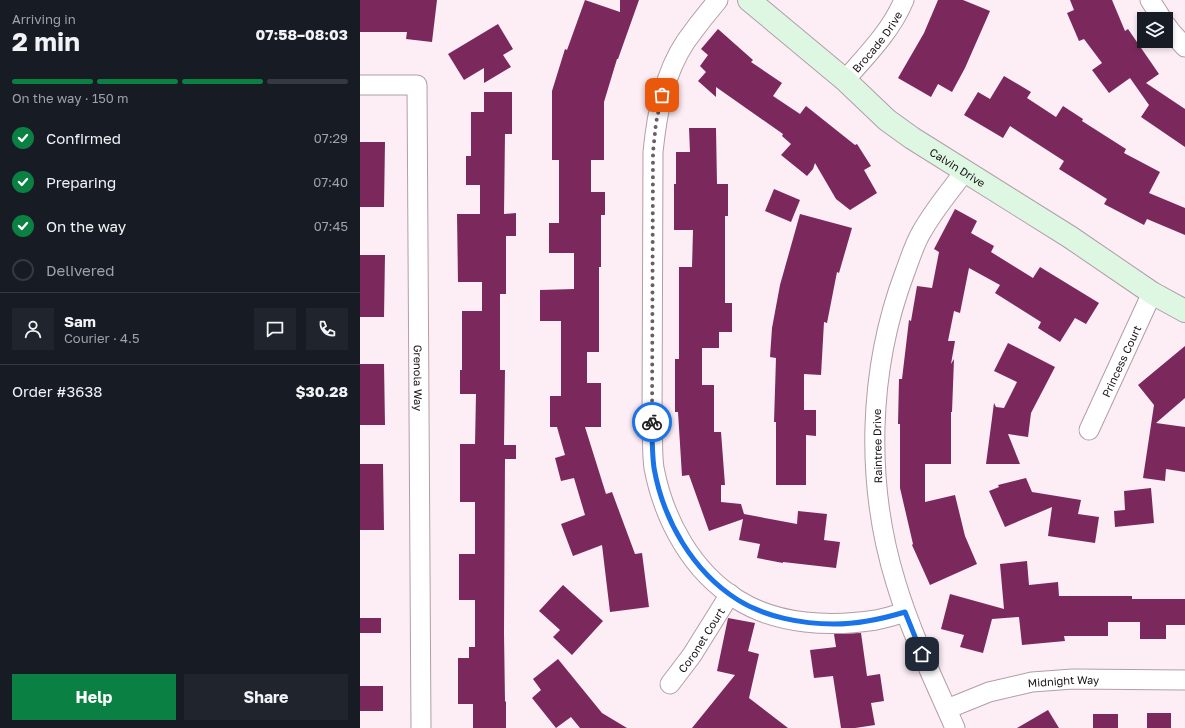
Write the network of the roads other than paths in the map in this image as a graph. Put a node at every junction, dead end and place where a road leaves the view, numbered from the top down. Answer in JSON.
{"nodes":[{"id":1,"x":718,"y":0,"type":"edge"},
{"id":2,"x":748,"y":0,"type":"edge"},
{"id":3,"x":904,"y":0,"type":"edge"},
{"id":4,"x":1150,"y":0,"type":"edge"},
{"id":5,"x":1158,"y":12,"type":"edge"},
{"id":6,"x":1173,"y":34,"type":"edge"},
{"id":7,"x":1185,"y":47,"type":"edge"},
{"id":8,"x":845,"y":80,"type":"junction"},
{"id":9,"x":360,"y":85,"type":"edge"},
{"id":10,"x":964,"y":171,"type":"junction"},
{"id":11,"x":1152,"y":293,"type":"junction"},
{"id":12,"x":1185,"y":311,"type":"edge"},
{"id":13,"x":1089,"y":430,"type":"dead end"},
{"id":14,"x":730,"y":594,"type":"junction"},
{"id":15,"x":905,"y":612,"type":"junction"},
{"id":16,"x":1185,"y":680,"type":"edge"},
{"id":17,"x":670,"y":684,"type":"dead end"},
{"id":18,"x":947,"y":709,"type":"junction"},
{"id":19,"x":421,"y":728,"type":"edge"},
{"id":20,"x":955,"y":728,"type":"edge"}],
"edges":[{"from":1,"to":14,"type":"street"},
{"from":2,"to":8,"type":"street","name":"Calvin Drive"},
{"from":3,"to":8,"type":"street","name":"Brocade Drive"},
{"from":4,"to":5,"type":"street"},
{"from":6,"to":7,"type":"street"},
{"from":8,"to":10,"type":"street","name":"Calvin Drive"},
{"from":9,"to":19,"type":"street","name":"Grenola Way"},
{"from":10,"to":11,"type":"street","name":"Calvin Drive"},
{"from":10,"to":15,"type":"street","name":"Raintree Drive"},
{"from":11,"to":12,"type":"street","name":"Calvin Drive"},
{"from":11,"to":13,"type":"street","name":"Princess Court"},
{"from":14,"to":15,"type":"street"},
{"from":14,"to":17,"type":"street","name":"Coronet Court"},
{"from":15,"to":18,"type":"street","name":"Raintree Drive"},
{"from":16,"to":18,"type":"street","name":"Midnight Way"},
{"from":18,"to":20,"type":"street","name":"Raintree Drive"}]}
